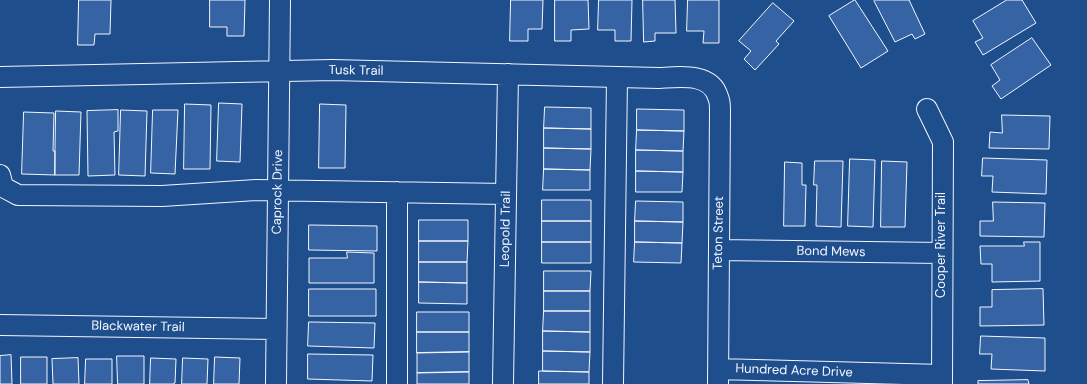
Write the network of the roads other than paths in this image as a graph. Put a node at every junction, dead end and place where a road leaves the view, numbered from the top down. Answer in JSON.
{"nodes":[{"id":1,"x":280,"y":0,"type":"edge"},
{"id":2,"x":279,"y":71,"type":"junction"},
{"id":3,"x":508,"y":74,"type":"junction"},
{"id":4,"x":0,"y":77,"type":"edge"},
{"id":5,"x":616,"y":77,"type":"junction"},
{"id":6,"x":710,"y":84,"type":"joint"},
{"id":7,"x":927,"y":109,"type":"dead end"},
{"id":8,"x":0,"y":175,"type":"edge"},
{"id":9,"x":278,"y":190,"type":"junction"},
{"id":10,"x":397,"y":192,"type":"junction"},
{"id":11,"x":506,"y":194,"type":"junction"},
{"id":12,"x":719,"y":250,"type":"junction"},
{"id":13,"x":942,"y":253,"type":"junction"},
{"id":14,"x":0,"y":325,"type":"edge"},
{"id":15,"x":276,"y":329,"type":"junction"},
{"id":16,"x":718,"y":376,"type":"edge"},
{"id":17,"x":826,"y":378,"type":"edge"},
{"id":18,"x":942,"y":379,"type":"edge"},
{"id":19,"x":276,"y":384,"type":"edge"},
{"id":20,"x":397,"y":384,"type":"edge"},
{"id":21,"x":503,"y":384,"type":"edge"},
{"id":22,"x":613,"y":384,"type":"edge"}],
"edges":[{"from":1,"to":2,"type":"street","name":"Caprock Drive"},
{"from":2,"to":3,"type":"street","name":"Tusk Trail"},
{"from":2,"to":4,"type":"street","name":"Tusk Trail"},
{"from":2,"to":9,"type":"street","name":"Caprock Drive"},
{"from":3,"to":5,"type":"street","name":"Tusk Trail"},
{"from":3,"to":11,"type":"street","name":"Leopold Trail"},
{"from":5,"to":6,"type":"street","name":"Tusk Trail"},
{"from":5,"to":22,"type":"street"},
{"from":6,"to":12,"type":"street","name":"Teton Street"},
{"from":7,"to":13,"type":"street","name":"Cooper River Trail"},
{"from":8,"to":9,"type":"street"},
{"from":9,"to":10,"type":"street"},
{"from":9,"to":15,"type":"street","name":"Caprock Drive"},
{"from":10,"to":11,"type":"street"},
{"from":10,"to":20,"type":"street"},
{"from":11,"to":21,"type":"street","name":"Leopold Trail"},
{"from":12,"to":13,"type":"street","name":"Bond Mews"},
{"from":12,"to":16,"type":"street","name":"Teton Street"},
{"from":13,"to":18,"type":"street","name":"Cooper River Trail"},
{"from":14,"to":15,"type":"street","name":"Blackwater Trail"},
{"from":15,"to":19,"type":"street","name":"Caprock Drive"},
{"from":16,"to":17,"type":"street","name":"Hundred Acre Drive"},
{"from":17,"to":18,"type":"street","name":"Hundred Acre Drive"}]}
